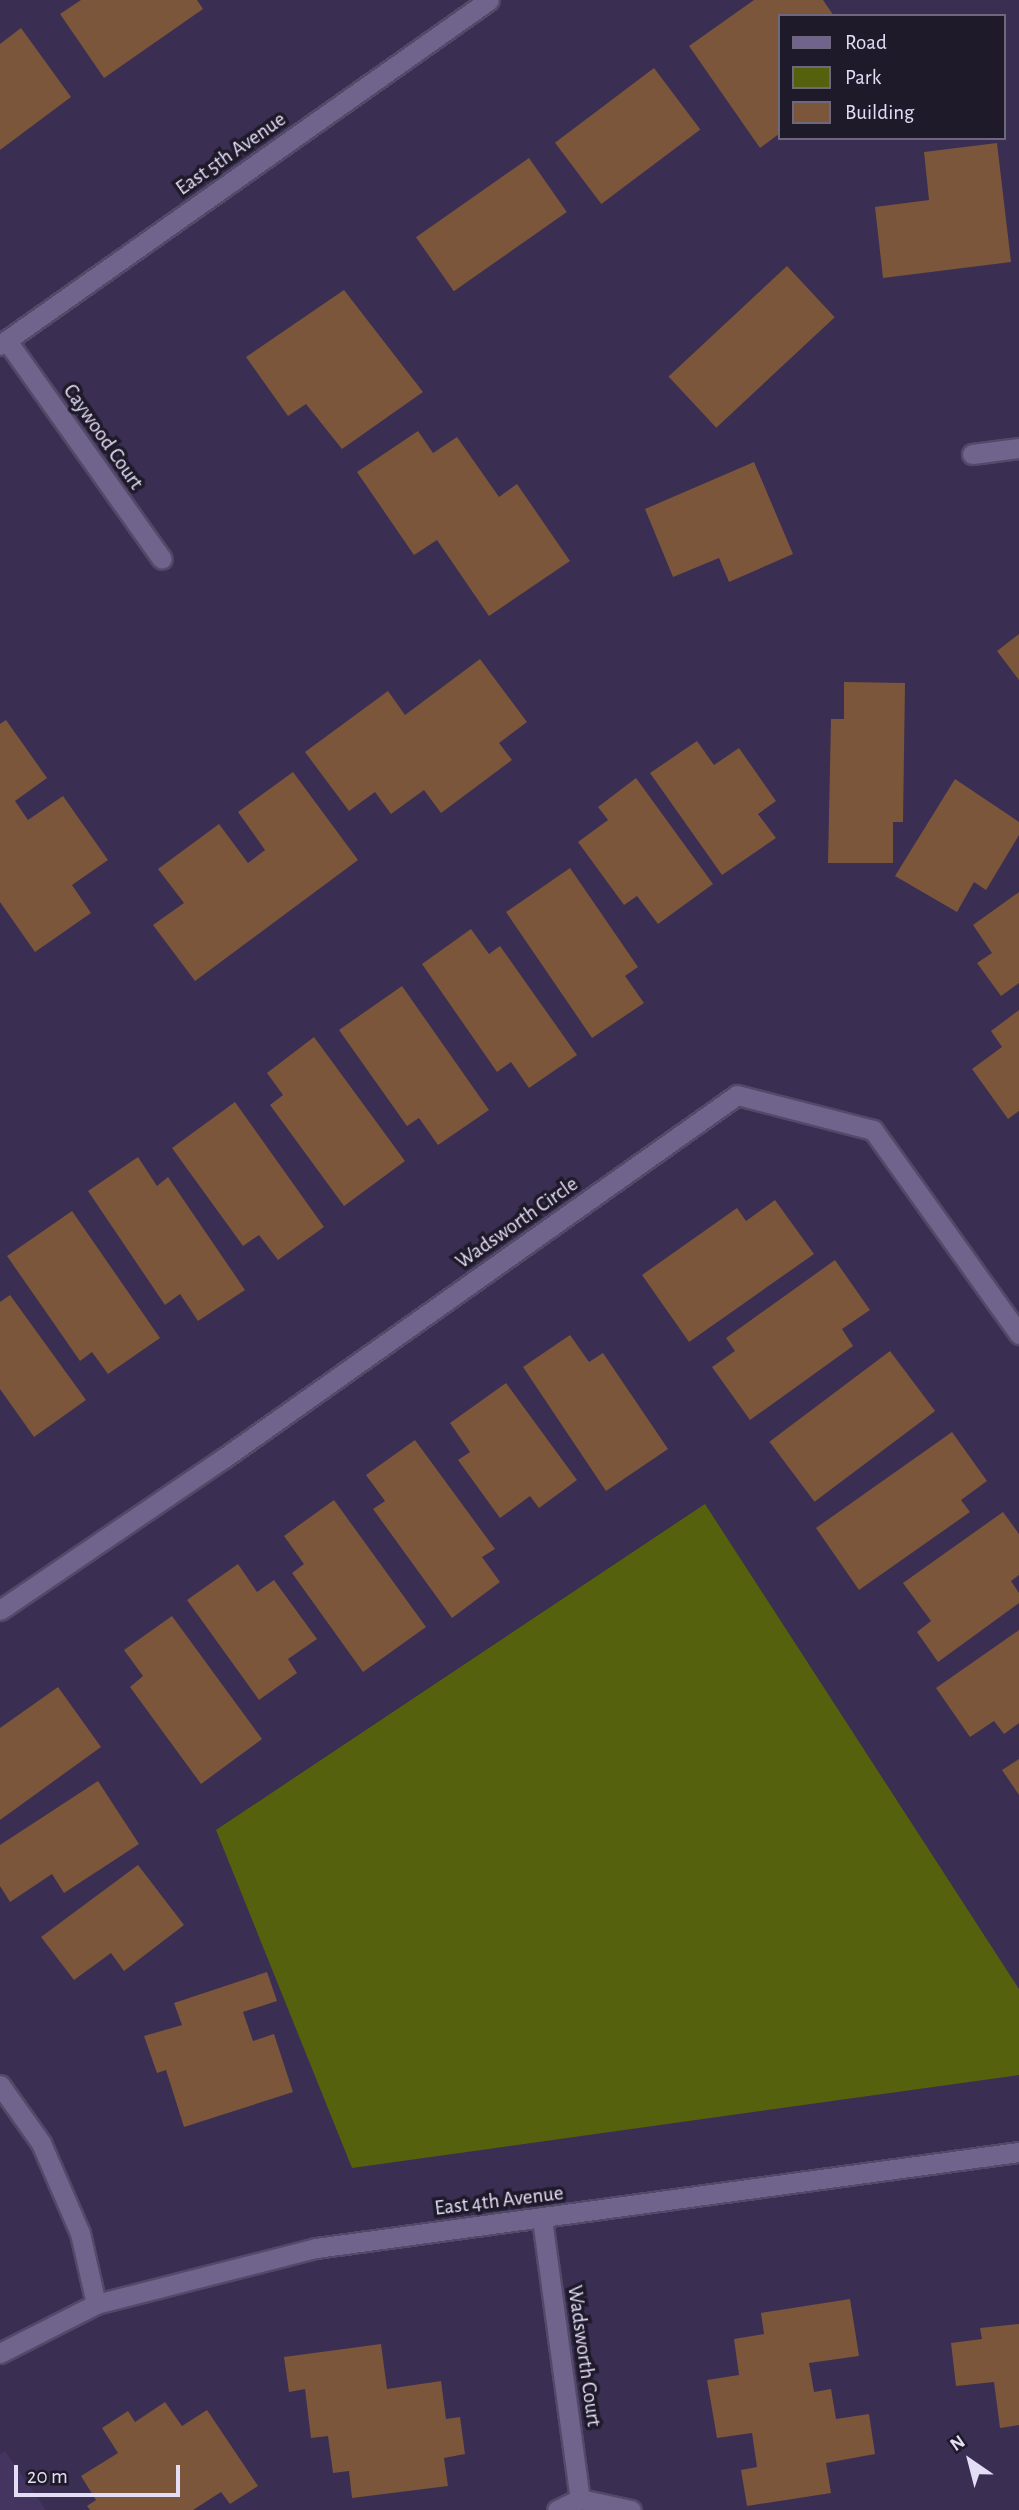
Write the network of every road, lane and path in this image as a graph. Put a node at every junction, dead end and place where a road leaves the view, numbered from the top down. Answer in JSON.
{"nodes":[{"id":1,"x":489,"y":0,"type":"edge"},
{"id":2,"x":3,"y":343,"type":"edge"},
{"id":3,"x":1019,"y":448,"type":"edge"},
{"id":4,"x":972,"y":454,"type":"dead end"},
{"id":5,"x":162,"y":559,"type":"dead end"},
{"id":6,"x":1019,"y":1334,"type":"edge"},
{"id":7,"x":0,"y":1610,"type":"edge"},
{"id":8,"x":0,"y":2084,"type":"edge"},
{"id":9,"x":1019,"y":2152,"type":"edge"},
{"id":10,"x":542,"y":2219,"type":"junction"},
{"id":11,"x":96,"y":2304,"type":"junction"},
{"id":12,"x":0,"y":2353,"type":"edge"},
{"id":13,"x":580,"y":2499,"type":"junction"},
{"id":14,"x":557,"y":2510,"type":"edge"},
{"id":15,"x":631,"y":2510,"type":"edge"}],
"edges":[{"from":1,"to":2,"type":"street","name":"East 5th Avenue"},
{"from":2,"to":5,"type":"street","name":"Caywood Court"},
{"from":3,"to":4,"type":"street"},
{"from":6,"to":7,"type":"street","name":"Wadsworth Circle"},
{"from":8,"to":11,"type":"street"},
{"from":9,"to":10,"type":"street","name":"East 4th Avenue"},
{"from":10,"to":11,"type":"street","name":"East 4th Avenue"},
{"from":10,"to":13,"type":"street","name":"Wadsworth Court"},
{"from":11,"to":12,"type":"street","name":"East 4th Avenue"},
{"from":13,"to":14,"type":"street"},
{"from":13,"to":15,"type":"street"}]}
